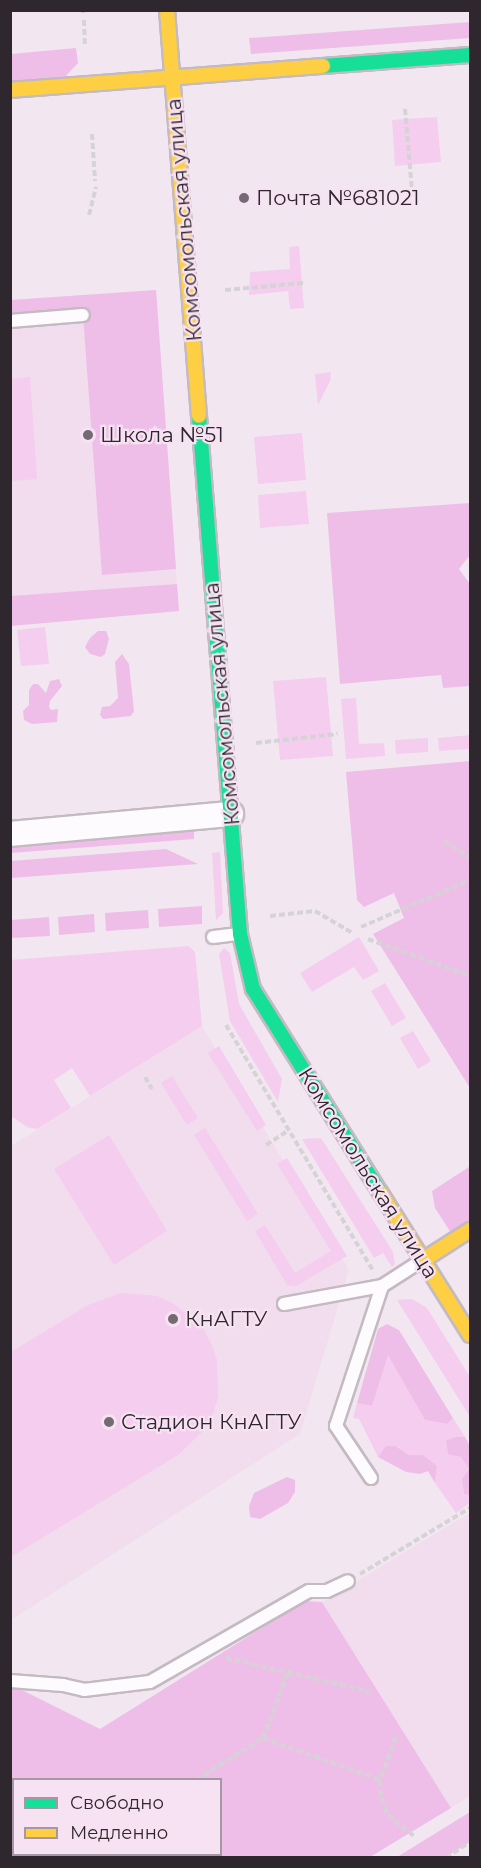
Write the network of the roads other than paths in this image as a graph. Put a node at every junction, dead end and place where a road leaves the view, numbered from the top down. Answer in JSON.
{"nodes":[{"id":1,"x":167,"y":10,"type":"edge"},
{"id":2,"x":471,"y":55,"type":"edge"},
{"id":3,"x":172,"y":77,"type":"junction"},
{"id":4,"x":10,"y":90,"type":"edge"},
{"id":5,"x":83,"y":315,"type":"dead end"},
{"id":6,"x":10,"y":321,"type":"edge"},
{"id":7,"x":231,"y":814,"type":"junction"},
{"id":8,"x":10,"y":834,"type":"edge"},
{"id":9,"x":240,"y":934,"type":"junction"},
{"id":10,"x":213,"y":937,"type":"dead end"},
{"id":11,"x":471,"y":1230,"type":"edge"},
{"id":12,"x":423,"y":1260,"type":"junction"},
{"id":13,"x":382,"y":1286,"type":"junction"},
{"id":14,"x":285,"y":1304,"type":"dead end"},
{"id":15,"x":471,"y":1335,"type":"edge"},
{"id":16,"x":371,"y":1478,"type":"dead end"},
{"id":17,"x":348,"y":1581,"type":"road end"},
{"id":18,"x":10,"y":1681,"type":"edge"}],
"edges":[{"from":1,"to":3,"type":"street","name":"Комсомольская улица"},
{"from":2,"to":3,"type":"street"},
{"from":3,"to":4,"type":"street"},
{"from":3,"to":7,"type":"street","name":"Комсомольская улица"},
{"from":5,"to":6,"type":"lane"},
{"from":7,"to":8,"type":"street"},
{"from":7,"to":9,"type":"street","name":"Комсомольская улица"},
{"from":9,"to":10,"type":"lane"},
{"from":9,"to":12,"type":"street","name":"Комсомольская улица"},
{"from":11,"to":12,"type":"street"},
{"from":12,"to":13,"type":"lane"},
{"from":12,"to":15,"type":"street","name":"Комсомольская улица"},
{"from":13,"to":14,"type":"lane"},
{"from":13,"to":16,"type":"lane"},
{"from":17,"to":18,"type":"lane"}]}
